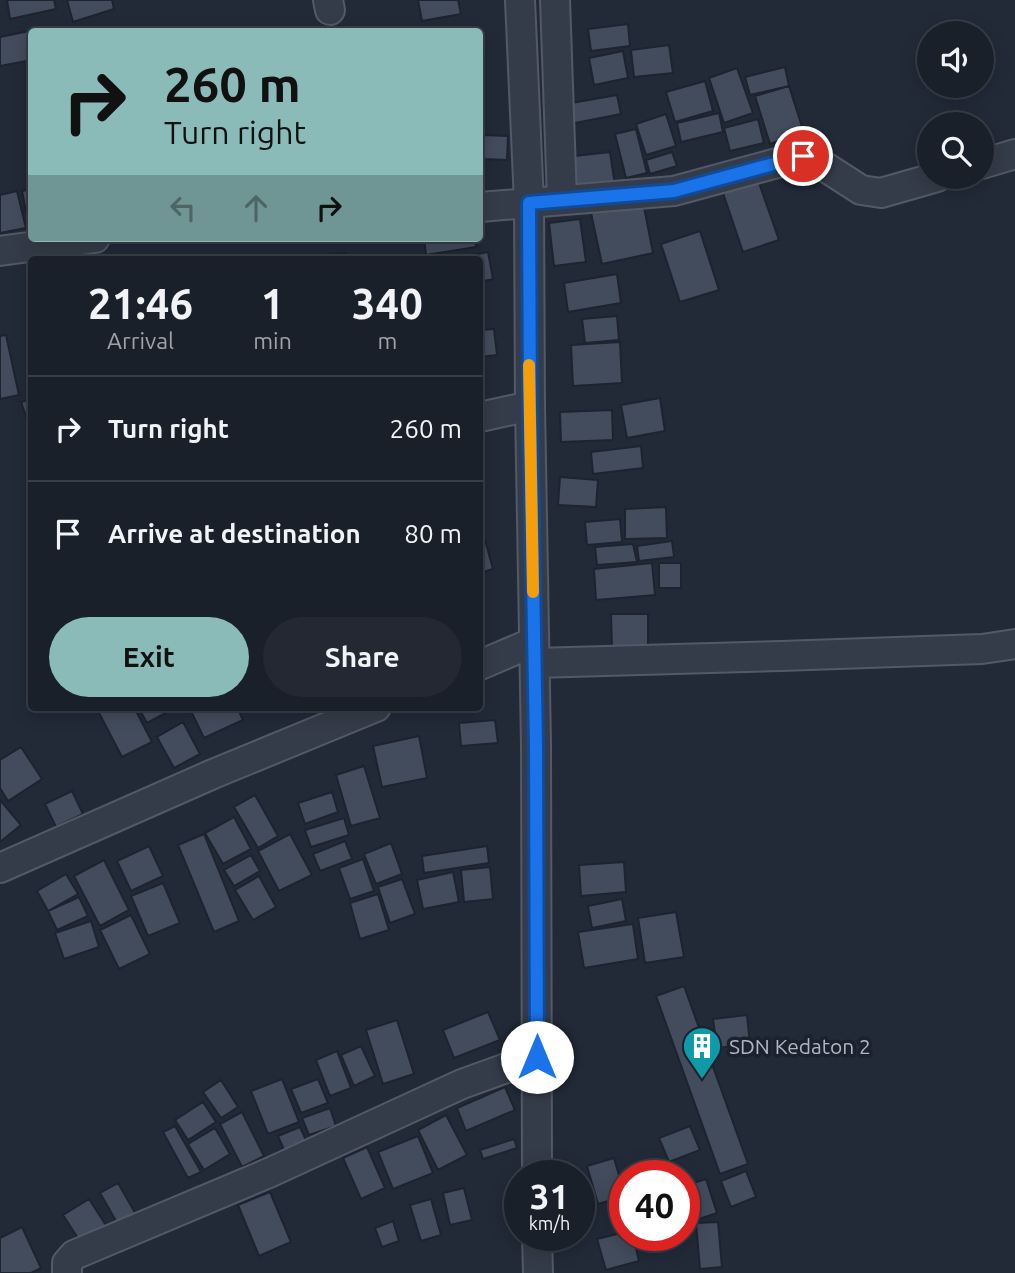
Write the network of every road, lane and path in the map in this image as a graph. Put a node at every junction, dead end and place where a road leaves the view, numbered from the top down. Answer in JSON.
{"nodes":[{"id":1,"x":520,"y":0,"type":"edge"},
{"id":2,"x":555,"y":0,"type":"edge"},
{"id":3,"x":1015,"y":154,"type":"edge"},
{"id":4,"x":994,"y":160,"type":"edge"},
{"id":5,"x":917,"y":183,"type":"edge"},
{"id":6,"x":562,"y":200,"type":"junction"},
{"id":7,"x":529,"y":203,"type":"junction"},
{"id":8,"x":483,"y":207,"type":"edge"},
{"id":9,"x":66,"y":242,"type":"edge"},
{"id":10,"x":0,"y":251,"type":"edge"},
{"id":11,"x":530,"y":406,"type":"junction"},
{"id":12,"x":483,"y":416,"type":"edge"},
{"id":13,"x":1015,"y":644,"type":"edge"},
{"id":14,"x":535,"y":652,"type":"junction"},
{"id":15,"x":483,"y":664,"type":"edge"},
{"id":16,"x":366,"y":711,"type":"edge"},
{"id":17,"x":0,"y":868,"type":"edge"},
{"id":18,"x":537,"y":1057,"type":"junction"},
{"id":19,"x":537,"y":1160,"type":"edge"},
{"id":20,"x":537,"y":1251,"type":"edge"},
{"id":21,"x":67,"y":1273,"type":"edge"},
{"id":22,"x":537,"y":1273,"type":"edge"}],
"edges":[{"from":1,"to":7,"type":"street"},
{"from":2,"to":6,"type":"street"},
{"from":3,"to":4,"type":"street"},
{"from":5,"to":6,"type":"street"},
{"from":6,"to":7,"type":"street"},
{"from":7,"to":8,"type":"street"},
{"from":7,"to":11,"type":"street"},
{"from":9,"to":10,"type":"street"},
{"from":11,"to":12,"type":"street"},
{"from":11,"to":14,"type":"street"},
{"from":13,"to":14,"type":"street"},
{"from":14,"to":15,"type":"street"},
{"from":14,"to":18,"type":"street"},
{"from":16,"to":17,"type":"street"},
{"from":18,"to":19,"type":"street"},
{"from":18,"to":21,"type":"street"},
{"from":20,"to":22,"type":"street"}]}
